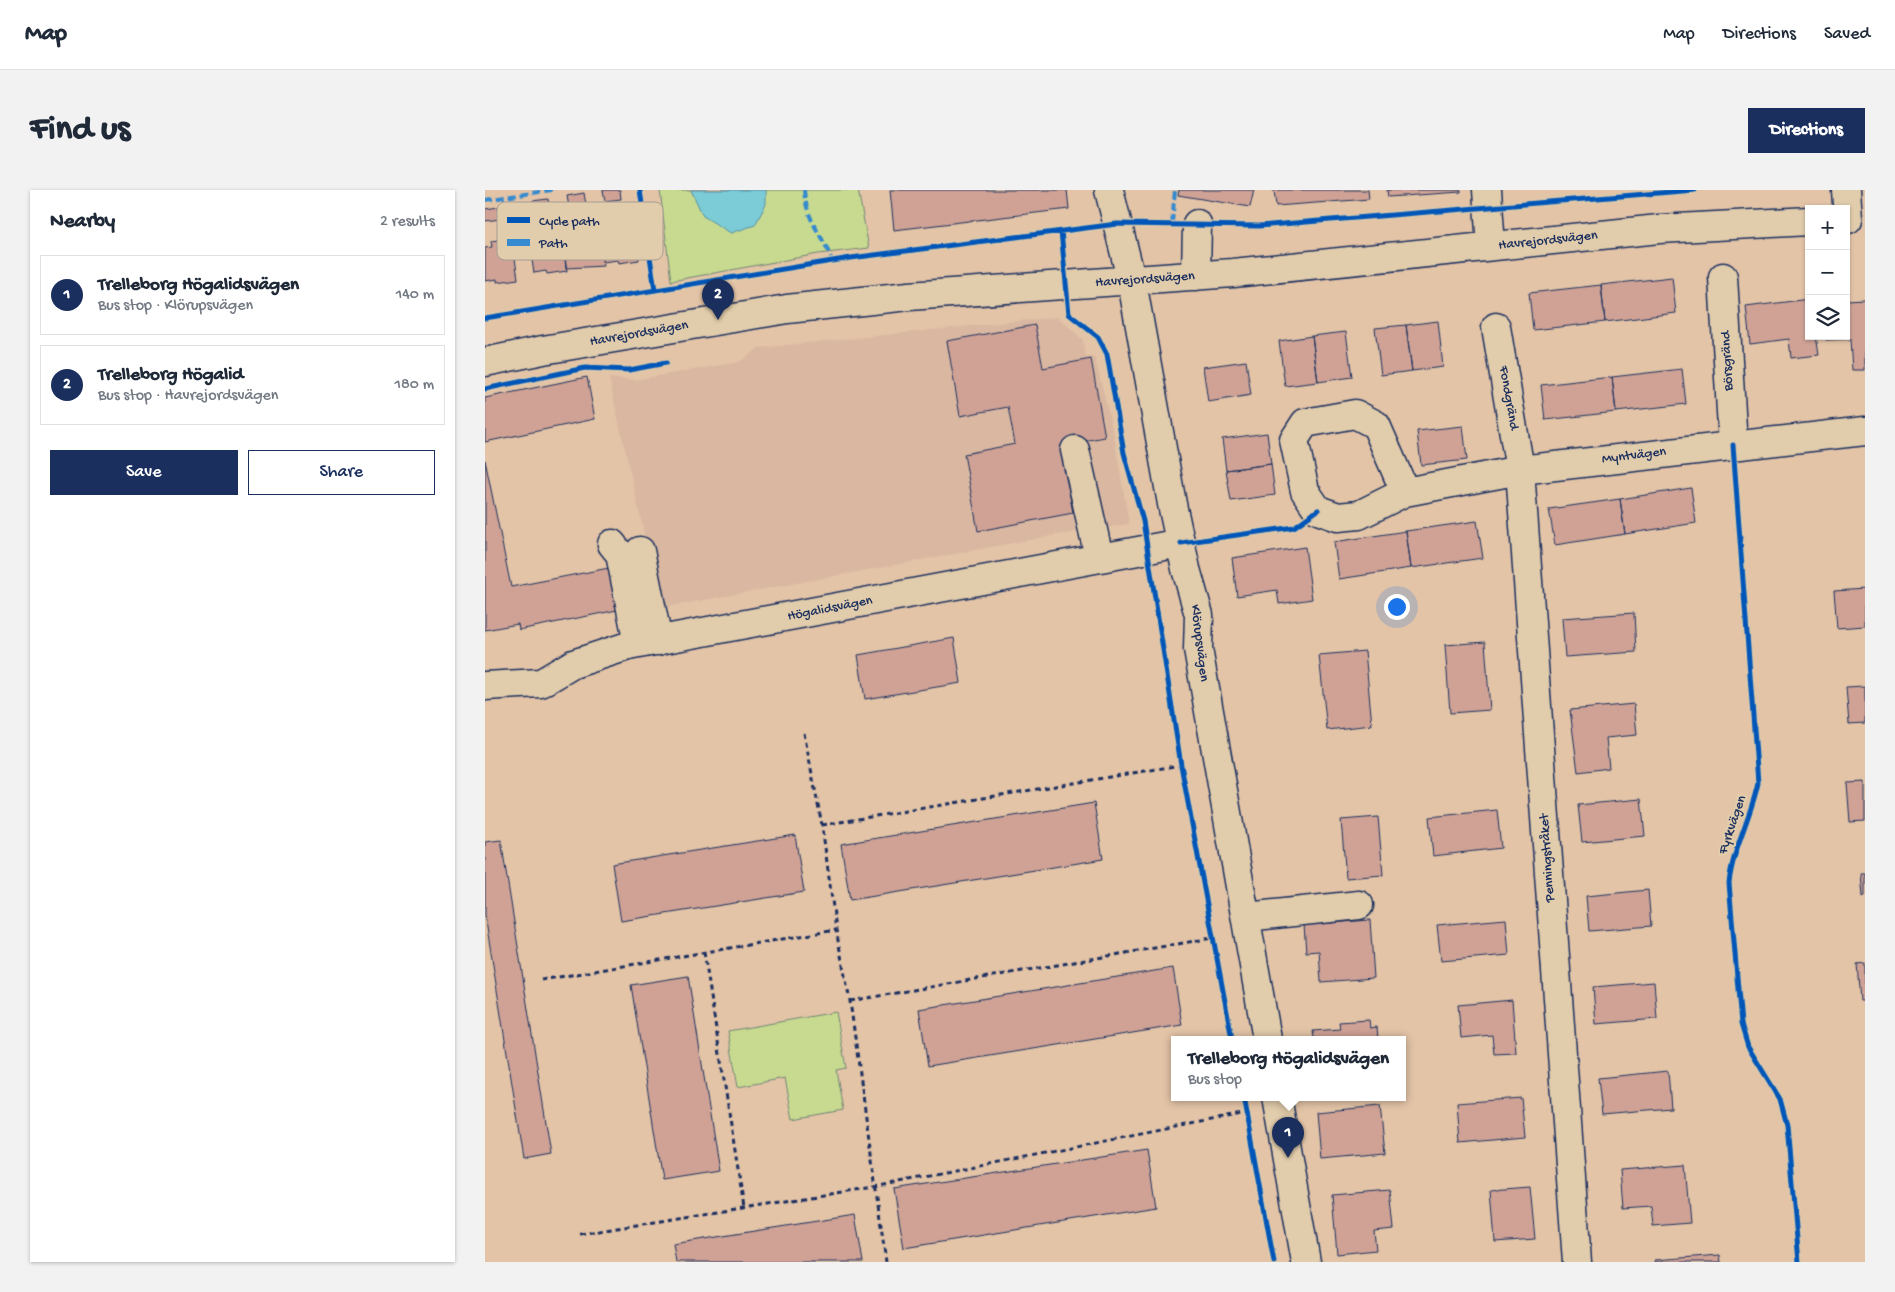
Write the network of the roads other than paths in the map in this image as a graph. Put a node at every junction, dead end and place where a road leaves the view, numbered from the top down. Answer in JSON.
{"nodes":[{"id":1,"x":1109,"y":190,"type":"edge"},
{"id":2,"x":1487,"y":190,"type":"edge"},
{"id":3,"x":1847,"y":190,"type":"edge"},
{"id":4,"x":1853,"y":219,"type":"edge"},
{"id":5,"x":1805,"y":222,"type":"edge"},
{"id":6,"x":1197,"y":224,"type":"dead end"},
{"id":7,"x":1491,"y":246,"type":"junction"},
{"id":8,"x":1196,"y":276,"type":"junction"},
{"id":9,"x":1723,"y":277,"type":"dead end"},
{"id":10,"x":1132,"y":282,"type":"junction"},
{"id":11,"x":1496,"y":327,"type":"dead end"},
{"id":12,"x":485,"y":362,"type":"edge"},
{"id":13,"x":1865,"y":431,"type":"edge"},
{"id":14,"x":1733,"y":445,"type":"junction"},
{"id":15,"x":1075,"y":450,"type":"dead end"},
{"id":16,"x":1520,"y":470,"type":"junction"},
{"id":17,"x":1405,"y":492,"type":"dead end"},
{"id":18,"x":1181,"y":543,"type":"junction"},
{"id":19,"x":611,"y":544,"type":"dead end"},
{"id":20,"x":640,"y":551,"type":"dead end"},
{"id":21,"x":1099,"y":557,"type":"junction"},
{"id":22,"x":648,"y":642,"type":"junction"},
{"id":23,"x":485,"y":686,"type":"edge"},
{"id":24,"x":1359,"y":905,"type":"dead end"},
{"id":25,"x":1246,"y":917,"type":"junction"},
{"id":26,"x":1266,"y":1036,"type":"edge"},
{"id":27,"x":1278,"y":1101,"type":"edge"},
{"id":28,"x":1579,"y":1257,"type":"edge"},
{"id":29,"x":1306,"y":1262,"type":"edge"}],
"edges":[{"from":1,"to":10,"type":"street","name":"Klörupsvägen"},
{"from":2,"to":7,"type":"street"},
{"from":3,"to":4,"type":"street"},
{"from":5,"to":7,"type":"street","name":"Havrejordsvägen"},
{"from":6,"to":8,"type":"street"},
{"from":7,"to":8,"type":"street","name":"Havrejordsvägen"},
{"from":8,"to":10,"type":"street","name":"Havrejordsvägen"},
{"from":9,"to":14,"type":"street","name":"Börsgränd"},
{"from":10,"to":12,"type":"street","name":"Havrejordsvägen"},
{"from":10,"to":18,"type":"street","name":"Klörupsvägen"},
{"from":11,"to":16,"type":"street","name":"Fondgränd"},
{"from":13,"to":14,"type":"street","name":"Myntvägen"},
{"from":14,"to":16,"type":"street","name":"Myntvägen"},
{"from":15,"to":21,"type":"street"},
{"from":16,"to":17,"type":"street","name":"Myntvägen"},
{"from":16,"to":28,"type":"street","name":"Penningstråket"},
{"from":18,"to":21,"type":"street","name":"Högalidsvägen"},
{"from":18,"to":25,"type":"street","name":"Klörupsvägen"},
{"from":19,"to":22,"type":"street"},
{"from":20,"to":22,"type":"street"},
{"from":21,"to":22,"type":"street","name":"Högalidsvägen"},
{"from":22,"to":23,"type":"street","name":"Högalidsvägen"},
{"from":24,"to":25,"type":"street"},
{"from":25,"to":26,"type":"street","name":"Klörupsvägen"},
{"from":27,"to":29,"type":"street"}]}
